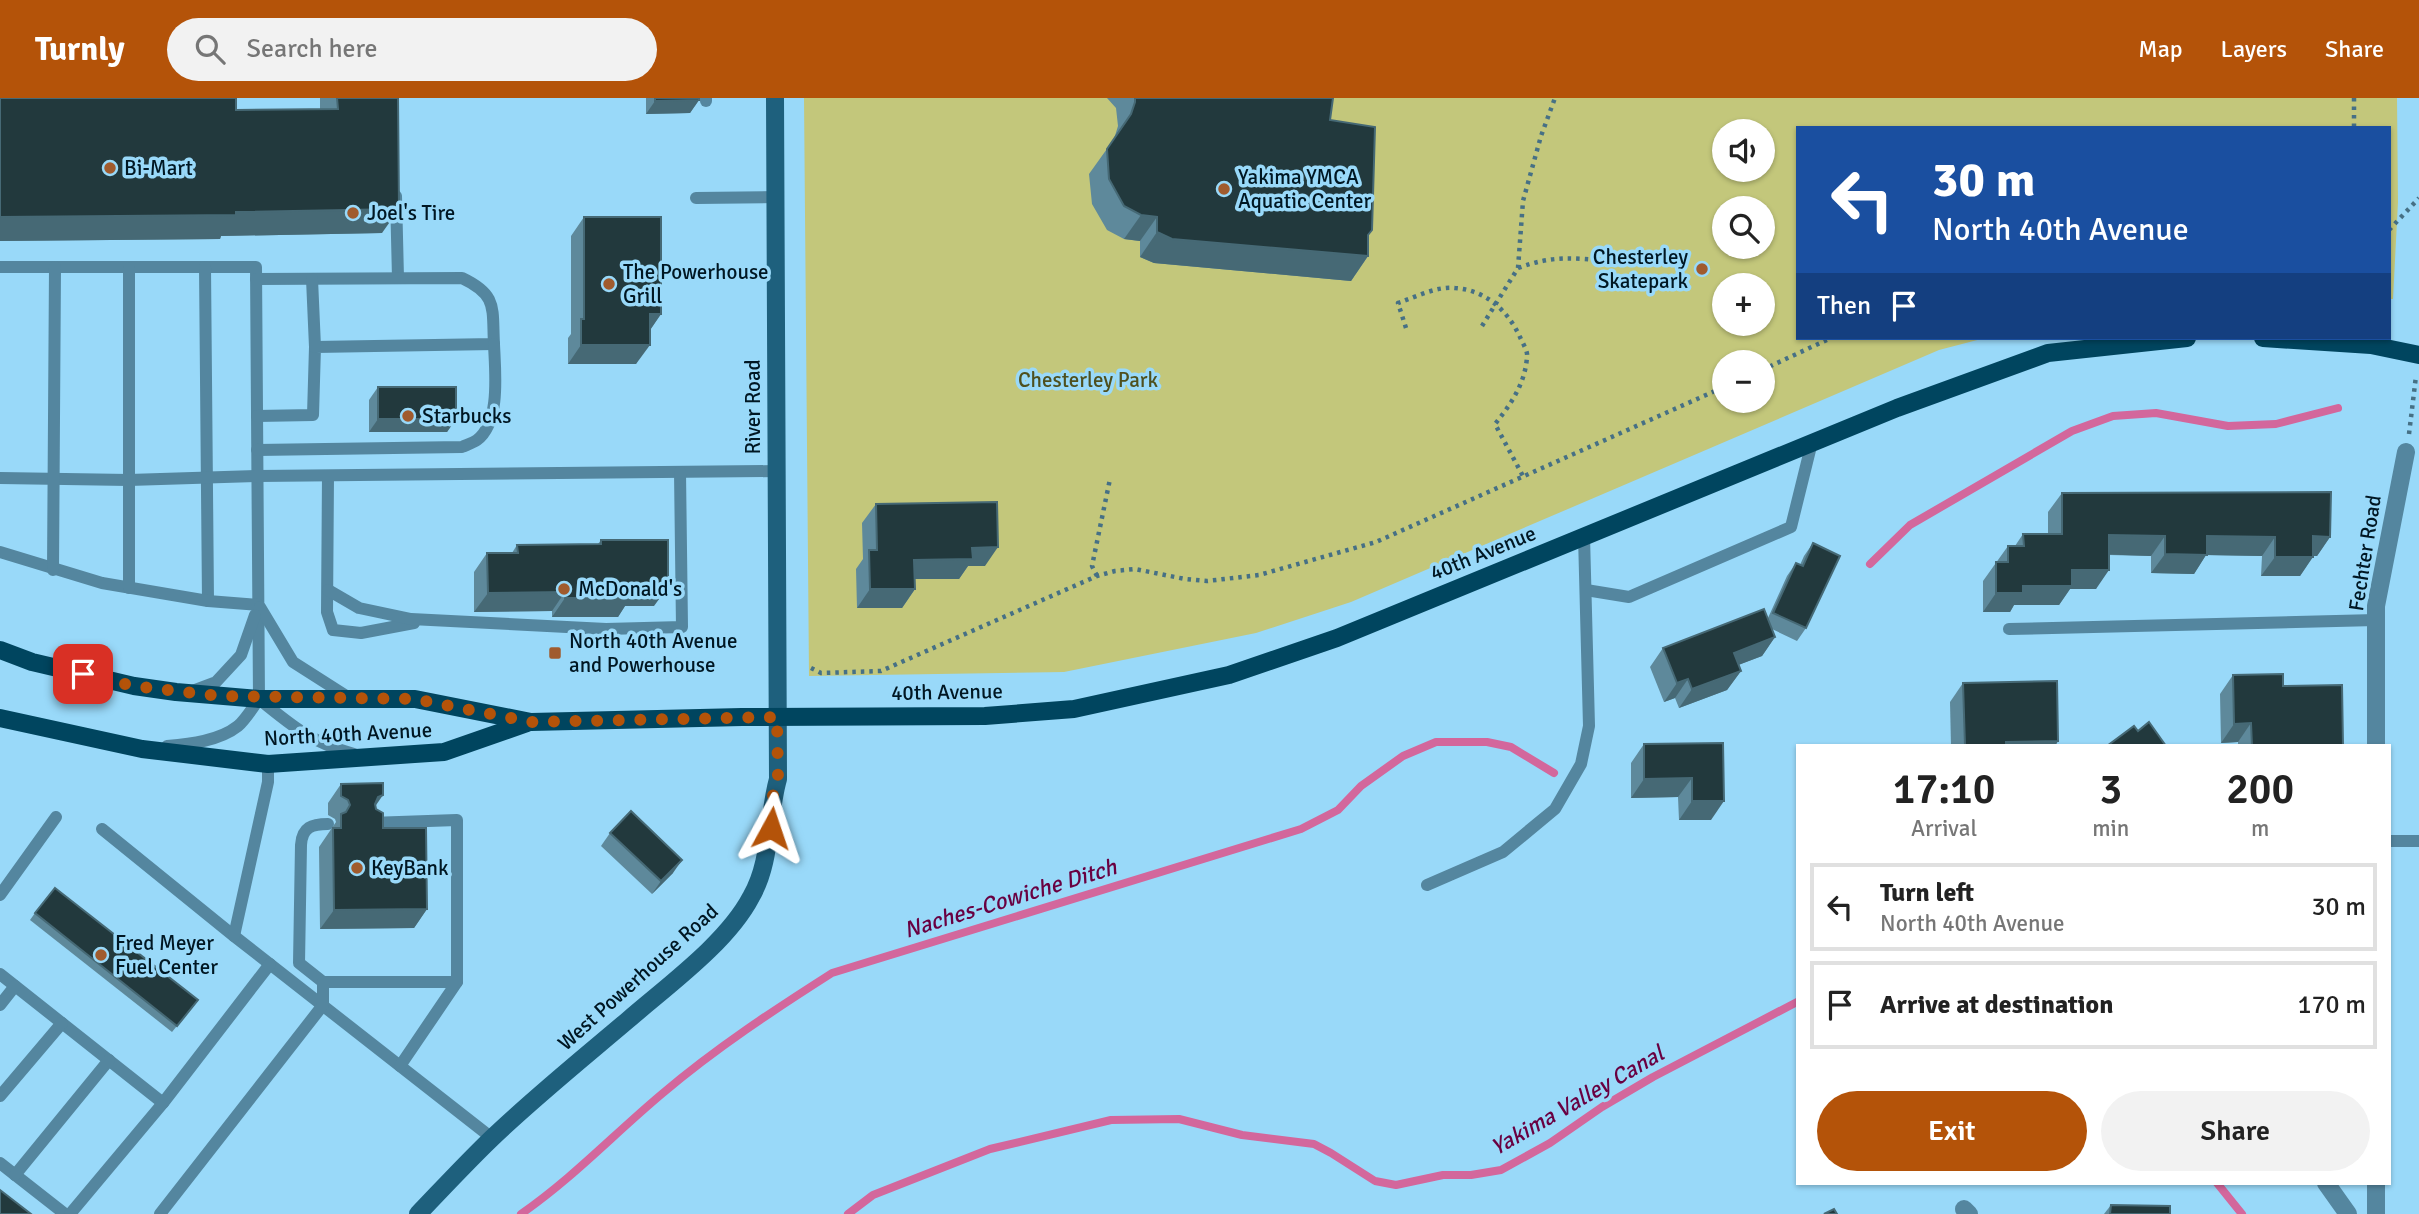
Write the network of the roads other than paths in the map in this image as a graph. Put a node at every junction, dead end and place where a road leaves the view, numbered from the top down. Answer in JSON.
{"nodes":[{"id":1,"x":775,"y":98,"type":"edge"},
{"id":2,"x":396,"y":181,"type":"edge"},
{"id":3,"x":775,"y":197,"type":"junction"},
{"id":4,"x":696,"y":198,"type":"dead end"},
{"id":5,"x":0,"y":267,"type":"edge"},
{"id":6,"x":55,"y":267,"type":"junction"},
{"id":7,"x":205,"y":267,"type":"junction"},
{"id":8,"x":130,"y":268,"type":"junction"},
{"id":9,"x":398,"y":278,"type":"junction"},
{"id":10,"x":256,"y":279,"type":"junction"},
{"id":11,"x":312,"y":279,"type":"junction"},
{"id":12,"x":2168,"y":340,"type":"edge"},
{"id":13,"x":2294,"y":340,"type":"edge"},
{"id":14,"x":494,"y":344,"type":"junction"},
{"id":15,"x":315,"y":347,"type":"junction"},
{"id":16,"x":2418,"y":361,"type":"edge"},
{"id":17,"x":257,"y":416,"type":"junction"},
{"id":18,"x":1812,"y":442,"type":"junction"},
{"id":19,"x":257,"y":450,"type":"junction"},
{"id":20,"x":2406,"y":452,"type":"road end"},
{"id":21,"x":776,"y":471,"type":"junction"},
{"id":22,"x":680,"y":472,"type":"junction"},
{"id":23,"x":258,"y":476,"type":"junction"},
{"id":24,"x":328,"y":476,"type":"junction"},
{"id":25,"x":0,"y":478,"type":"edge"},
{"id":26,"x":54,"y":479,"type":"junction"},
{"id":27,"x":207,"y":479,"type":"junction"},
{"id":28,"x":129,"y":480,"type":"junction"},
{"id":29,"x":1584,"y":536,"type":"junction"},
{"id":30,"x":0,"y":552,"type":"edge"},
{"id":31,"x":53,"y":570,"type":"junction"},
{"id":32,"x":128,"y":588,"type":"junction"},
{"id":33,"x":328,"y":590,"type":"junction"},
{"id":34,"x":1586,"y":590,"type":"junction"},
{"id":35,"x":208,"y":601,"type":"junction"},
{"id":36,"x":258,"y":605,"type":"junction"},
{"id":37,"x":428,"y":620,"type":"junction"},
{"id":38,"x":2376,"y":620,"type":"junction"},
{"id":39,"x":2009,"y":629,"type":"dead end"},
{"id":40,"x":0,"y":650,"type":"edge"},
{"id":41,"x":176,"y":692,"type":"junction"},
{"id":42,"x":259,"y":699,"type":"junction"},
{"id":43,"x":351,"y":699,"type":"junction"},
{"id":44,"x":777,"y":717,"type":"junction"},
{"id":45,"x":0,"y":718,"type":"edge"},
{"id":46,"x":531,"y":722,"type":"junction"},
{"id":47,"x":2376,"y":744,"type":"edge"},
{"id":48,"x":142,"y":749,"type":"junction"},
{"id":49,"x":368,"y":757,"type":"junction"},
{"id":50,"x":268,"y":764,"type":"junction"},
{"id":51,"x":56,"y":817,"type":"dead end"},
{"id":52,"x":370,"y":823,"type":"edge"},
{"id":53,"x":328,"y":824,"type":"dead end"},
{"id":54,"x":102,"y":829,"type":"dead end"},
{"id":55,"x":2391,"y":841,"type":"edge"},
{"id":56,"x":2419,"y":841,"type":"edge"},
{"id":57,"x":1427,"y":885,"type":"dead end"},
{"id":58,"x":0,"y":895,"type":"edge"},
{"id":59,"x":234,"y":936,"type":"junction"},
{"id":60,"x":270,"y":964,"type":"junction"},
{"id":61,"x":0,"y":974,"type":"edge"},
{"id":62,"x":323,"y":982,"type":"junction"},
{"id":63,"x":457,"y":982,"type":"junction"},
{"id":64,"x":16,"y":986,"type":"junction"},
{"id":65,"x":0,"y":1004,"type":"edge"},
{"id":66,"x":323,"y":1005,"type":"junction"},
{"id":67,"x":62,"y":1023,"type":"junction"},
{"id":68,"x":109,"y":1060,"type":"junction"},
{"id":69,"x":400,"y":1066,"type":"junction"},
{"id":70,"x":0,"y":1096,"type":"edge"},
{"id":71,"x":163,"y":1103,"type":"junction"},
{"id":72,"x":492,"y":1138,"type":"junction"},
{"id":73,"x":0,"y":1163,"type":"edge"},
{"id":74,"x":15,"y":1175,"type":"junction"},
{"id":75,"x":2327,"y":1185,"type":"edge"},
{"id":76,"x":2376,"y":1185,"type":"edge"},
{"id":77,"x":65,"y":1214,"type":"edge"},
{"id":78,"x":70,"y":1214,"type":"edge"},
{"id":79,"x":160,"y":1214,"type":"edge"},
{"id":80,"x":418,"y":1214,"type":"edge"},
{"id":81,"x":2348,"y":1214,"type":"edge"},
{"id":82,"x":2376,"y":1214,"type":"edge"}],
"edges":[{"from":1,"to":3,"type":"main road","name":"River Road"},
{"from":2,"to":9,"type":"lane"},
{"from":3,"to":4,"type":"lane"},
{"from":3,"to":21,"type":"main road","name":"River Road"},
{"from":5,"to":6,"type":"lane"},
{"from":6,"to":8,"type":"lane"},
{"from":6,"to":26,"type":"lane"},
{"from":7,"to":8,"type":"lane"},
{"from":7,"to":10,"type":"lane"},
{"from":7,"to":27,"type":"lane"},
{"from":8,"to":28,"type":"lane"},
{"from":9,"to":11,"type":"lane"},
{"from":9,"to":14,"type":"lane"},
{"from":10,"to":11,"type":"lane"},
{"from":10,"to":17,"type":"lane"},
{"from":11,"to":15,"type":"lane"},
{"from":12,"to":18,"type":"main road","name":"40th Avenue"},
{"from":13,"to":16,"type":"main road"},
{"from":14,"to":15,"type":"lane"},
{"from":14,"to":19,"type":"lane"},
{"from":15,"to":17,"type":"lane"},
{"from":17,"to":19,"type":"lane"},
{"from":18,"to":29,"type":"main road","name":"40th Avenue"},
{"from":18,"to":34,"type":"lane"},
{"from":19,"to":23,"type":"lane"},
{"from":20,"to":38,"type":"street","name":"Fechter Road"},
{"from":21,"to":22,"type":"lane"},
{"from":21,"to":44,"type":"main road","name":"River Road"},
{"from":22,"to":24,"type":"lane"},
{"from":22,"to":37,"type":"lane"},
{"from":23,"to":24,"type":"lane"},
{"from":23,"to":27,"type":"lane"},
{"from":23,"to":36,"type":"lane"},
{"from":24,"to":33,"type":"lane"},
{"from":25,"to":26,"type":"lane"},
{"from":26,"to":28,"type":"lane"},
{"from":26,"to":31,"type":"lane"},
{"from":27,"to":28,"type":"lane"},
{"from":27,"to":35,"type":"lane"},
{"from":28,"to":32,"type":"lane"},
{"from":29,"to":34,"type":"lane"},
{"from":29,"to":44,"type":"main road","name":"40th Avenue"},
{"from":30,"to":31,"type":"lane"},
{"from":31,"to":32,"type":"lane"},
{"from":32,"to":35,"type":"lane"},
{"from":33,"to":37,"type":"lane"},
{"from":33,"to":37,"type":"lane"},
{"from":34,"to":57,"type":"lane"},
{"from":35,"to":36,"type":"lane"},
{"from":36,"to":41,"type":"lane"},
{"from":36,"to":42,"type":"lane"},
{"from":36,"to":43,"type":"lane"},
{"from":38,"to":39,"type":"lane"},
{"from":38,"to":47,"type":"street","name":"Fechter Road"},
{"from":40,"to":41,"type":"main road","name":"North 40th Avenue"},
{"from":41,"to":42,"type":"main road","name":"North 40th Avenue"},
{"from":42,"to":43,"type":"main road","name":"North 40th Avenue"},
{"from":42,"to":48,"type":"lane"},
{"from":42,"to":49,"type":"lane"},
{"from":43,"to":46,"type":"main road","name":"North 40th Avenue"},
{"from":44,"to":46,"type":"main road","name":"North 40th Avenue"},
{"from":44,"to":72,"type":"main road","name":"West Powerhouse Road"},
{"from":45,"to":48,"type":"main road","name":"North 40th Avenue"},
{"from":46,"to":49,"type":"main road","name":"North 40th Avenue"},
{"from":48,"to":50,"type":"main road","name":"North 40th Avenue"},
{"from":49,"to":50,"type":"main road","name":"North 40th Avenue"},
{"from":50,"to":59,"type":"lane"},
{"from":51,"to":58,"type":"lane"},
{"from":52,"to":63,"type":"lane"},
{"from":53,"to":62,"type":"lane"},
{"from":54,"to":59,"type":"lane"},
{"from":55,"to":56,"type":"lane"},
{"from":59,"to":60,"type":"lane"},
{"from":60,"to":66,"type":"lane"},
{"from":60,"to":71,"type":"lane"},
{"from":61,"to":64,"type":"lane"},
{"from":62,"to":63,"type":"lane"},
{"from":62,"to":66,"type":"lane"},
{"from":63,"to":69,"type":"lane"},
{"from":64,"to":65,"type":"lane"},
{"from":64,"to":67,"type":"lane"},
{"from":66,"to":69,"type":"lane"},
{"from":66,"to":79,"type":"lane"},
{"from":67,"to":68,"type":"lane"},
{"from":67,"to":70,"type":"lane"},
{"from":68,"to":71,"type":"lane"},
{"from":68,"to":74,"type":"lane"},
{"from":69,"to":72,"type":"lane"},
{"from":71,"to":78,"type":"lane"},
{"from":72,"to":80,"type":"main road","name":"West Powerhouse Road"},
{"from":73,"to":74,"type":"lane"},
{"from":74,"to":77,"type":"lane"},
{"from":75,"to":81,"type":"street"},
{"from":76,"to":82,"type":"street"}]}
